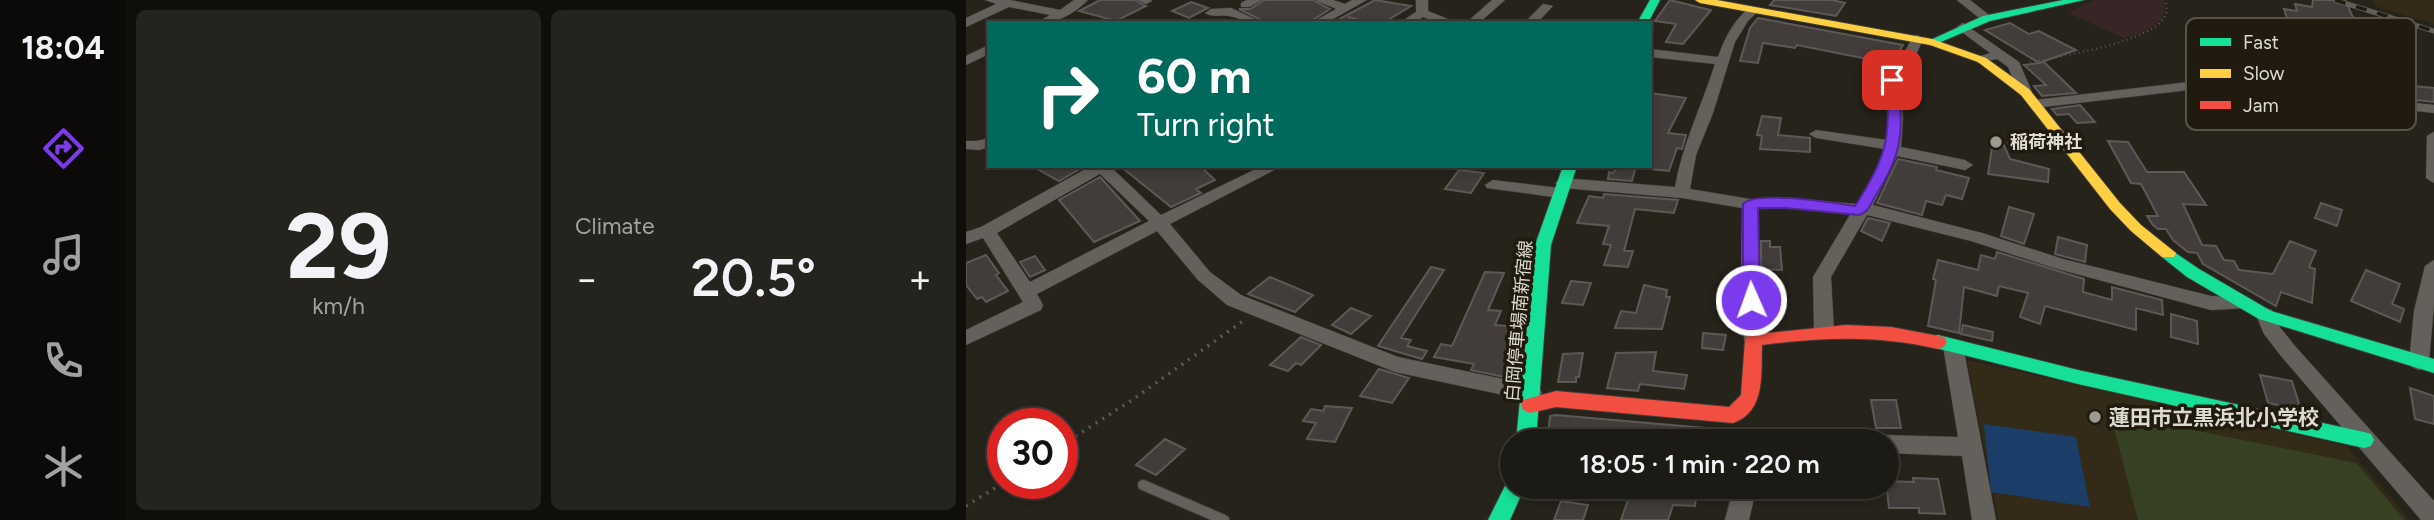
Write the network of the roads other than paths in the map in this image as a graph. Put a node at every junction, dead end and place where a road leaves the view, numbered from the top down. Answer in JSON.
{"nodes":[{"id":1,"x":991,"y":0,"type":"edge"},
{"id":2,"x":1082,"y":0,"type":"edge"},
{"id":3,"x":1321,"y":0,"type":"edge"},
{"id":4,"x":1360,"y":0,"type":"edge"},
{"id":5,"x":1499,"y":0,"type":"edge"},
{"id":6,"x":1655,"y":0,"type":"edge"},
{"id":7,"x":1700,"y":0,"type":"edge"},
{"id":8,"x":2074,"y":0,"type":"edge"},
{"id":9,"x":1967,"y":1,"type":"edge"},
{"id":10,"x":1011,"y":2,"type":"edge"},
{"id":11,"x":1745,"y":5,"type":"edge"},
{"id":12,"x":1546,"y":6,"type":"dead end"},
{"id":13,"x":1422,"y":7,"type":"edge"},
{"id":14,"x":1346,"y":8,"type":"junction"},
{"id":15,"x":1211,"y":13,"type":"dead end"},
{"id":16,"x":1987,"y":18,"type":"junction"},
{"id":17,"x":1052,"y":20,"type":"edge"},
{"id":18,"x":1249,"y":21,"type":"edge"},
{"id":19,"x":1321,"y":21,"type":"edge"},
{"id":20,"x":1407,"y":21,"type":"edge"},
{"id":21,"x":1448,"y":21,"type":"edge"},
{"id":22,"x":1474,"y":21,"type":"edge"},
{"id":23,"x":1532,"y":21,"type":"edge"},
{"id":24,"x":1643,"y":21,"type":"edge"},
{"id":25,"x":966,"y":23,"type":"edge"},
{"id":26,"x":1963,"y":27,"type":"junction"},
{"id":27,"x":1925,"y":41,"type":"junction"},
{"id":28,"x":987,"y":50,"type":"edge"},
{"id":29,"x":1652,"y":53,"type":"edge"},
{"id":30,"x":1999,"y":54,"type":"junction"},
{"id":31,"x":1982,"y":60,"type":"junction"},
{"id":32,"x":966,"y":61,"type":"edge"},
{"id":33,"x":1723,"y":61,"type":"junction"},
{"id":34,"x":2186,"y":86,"type":"edge"},
{"id":35,"x":2030,"y":98,"type":"junction"},
{"id":36,"x":2432,"y":109,"type":"edge"},
{"id":37,"x":2434,"y":130,"type":"edge"},
{"id":38,"x":1816,"y":134,"type":"dead end"},
{"id":39,"x":2434,"y":136,"type":"edge"},
{"id":40,"x":987,"y":143,"type":"edge"},
{"id":41,"x":966,"y":145,"type":"edge"},
{"id":42,"x":1893,"y":148,"type":"junction"},
{"id":43,"x":1965,"y":165,"type":"dead end"},
{"id":44,"x":1098,"y":168,"type":"edge"},
{"id":45,"x":1104,"y":168,"type":"edge"},
{"id":46,"x":1271,"y":168,"type":"edge"},
{"id":47,"x":1569,"y":168,"type":"edge"},
{"id":48,"x":2434,"y":178,"type":"edge"},
{"id":49,"x":1493,"y":185,"type":"dead end"},
{"id":50,"x":1561,"y":188,"type":"junction"},
{"id":51,"x":1682,"y":193,"type":"junction"},
{"id":52,"x":1750,"y":204,"type":"junction"},
{"id":53,"x":1859,"y":211,"type":"junction"},
{"id":54,"x":1160,"y":223,"type":"junction"},
{"id":55,"x":973,"y":237,"type":"edge"},
{"id":56,"x":2434,"y":266,"type":"edge"},
{"id":57,"x":1027,"y":292,"type":"junction"},
{"id":58,"x":2241,"y":303,"type":"junction"},
{"id":59,"x":2265,"y":315,"type":"junction"},
{"id":60,"x":1824,"y":331,"type":"junction"},
{"id":61,"x":966,"y":338,"type":"edge"},
{"id":62,"x":1754,"y":340,"type":"junction"},
{"id":63,"x":1953,"y":346,"type":"junction"},
{"id":64,"x":2426,"y":364,"type":"edge"},
{"id":65,"x":1531,"y":399,"type":"junction"},
{"id":66,"x":1733,"y":415,"type":"junction"},
{"id":67,"x":1527,"y":429,"type":"edge"},
{"id":68,"x":1738,"y":429,"type":"edge"},
{"id":69,"x":2364,"y":440,"type":"junction"},
{"id":70,"x":1899,"y":444,"type":"edge"},
{"id":71,"x":1970,"y":447,"type":"junction"},
{"id":72,"x":1143,"y":485,"type":"dead end"},
{"id":73,"x":1509,"y":499,"type":"edge"},
{"id":74,"x":1743,"y":499,"type":"edge"},
{"id":75,"x":2434,"y":518,"type":"edge"},
{"id":76,"x":1224,"y":520,"type":"edge"},
{"id":77,"x":1499,"y":520,"type":"edge"},
{"id":78,"x":1737,"y":520,"type":"edge"},
{"id":79,"x":1984,"y":520,"type":"edge"}],
"edges":[{"from":1,"to":10,"type":"street"},
{"from":2,"to":17,"type":"street"},
{"from":3,"to":14,"type":"street"},
{"from":4,"to":14,"type":"street"},
{"from":5,"to":22,"type":"street"},
{"from":6,"to":24,"type":"street"},
{"from":7,"to":11,"type":"street"},
{"from":8,"to":16,"type":"street"},
{"from":9,"to":16,"type":"street"},
{"from":10,"to":17,"type":"street"},
{"from":10,"to":25,"type":"street"},
{"from":11,"to":27,"type":"street"},
{"from":11,"to":33,"type":"street"},
{"from":12,"to":23,"type":"street"},
{"from":13,"to":20,"type":"street"},
{"from":13,"to":21,"type":"street"},
{"from":14,"to":19,"type":"street"},
{"from":15,"to":18,"type":"street"},
{"from":16,"to":26,"type":"street"},
{"from":26,"to":27,"type":"street"},
{"from":26,"to":30,"type":"street"},
{"from":27,"to":31,"type":"street"},
{"from":27,"to":42,"type":"street"},
{"from":28,"to":32,"type":"street"},
{"from":29,"to":33,"type":"street"},
{"from":30,"to":31,"type":"street"},
{"from":30,"to":35,"type":"street"},
{"from":31,"to":35,"type":"street"},
{"from":33,"to":51,"type":"street"},
{"from":34,"to":35,"type":"street"},
{"from":35,"to":58,"type":"street"},
{"from":36,"to":37,"type":"street"},
{"from":38,"to":42,"type":"street"},
{"from":39,"to":48,"type":"street"},
{"from":40,"to":41,"type":"street"},
{"from":42,"to":43,"type":"street"},
{"from":42,"to":53,"type":"street"},
{"from":44,"to":55,"type":"street"},
{"from":45,"to":54,"type":"street"},
{"from":46,"to":54,"type":"street"},
{"from":47,"to":50,"type":"street","name":"白岡停車場南新宿線"},
{"from":49,"to":50,"type":"street"},
{"from":50,"to":51,"type":"street"},
{"from":50,"to":65,"type":"street","name":"白岡停車場南新宿線"},
{"from":51,"to":52,"type":"street"},
{"from":52,"to":53,"type":"street"},
{"from":52,"to":62,"type":"street"},
{"from":53,"to":58,"type":"street"},
{"from":53,"to":60,"type":"street"},
{"from":54,"to":57,"type":"street"},
{"from":54,"to":65,"type":"street"},
{"from":55,"to":57,"type":"street"},
{"from":56,"to":64,"type":"street"},
{"from":57,"to":61,"type":"street"},
{"from":58,"to":59,"type":"street"},
{"from":59,"to":64,"type":"street"},
{"from":59,"to":69,"type":"street"},
{"from":60,"to":62,"type":"street"},
{"from":60,"to":63,"type":"street"},
{"from":62,"to":66,"type":"street"},
{"from":63,"to":69,"type":"street"},
{"from":63,"to":71,"type":"street"},
{"from":65,"to":66,"type":"street"},
{"from":65,"to":67,"type":"street","name":"白岡停車場南新宿線"},
{"from":66,"to":68,"type":"street"},
{"from":69,"to":75,"type":"street"},
{"from":70,"to":71,"type":"street"},
{"from":71,"to":79,"type":"street"},
{"from":72,"to":76,"type":"lane"},
{"from":73,"to":77,"type":"street"},
{"from":74,"to":78,"type":"street"}]}
